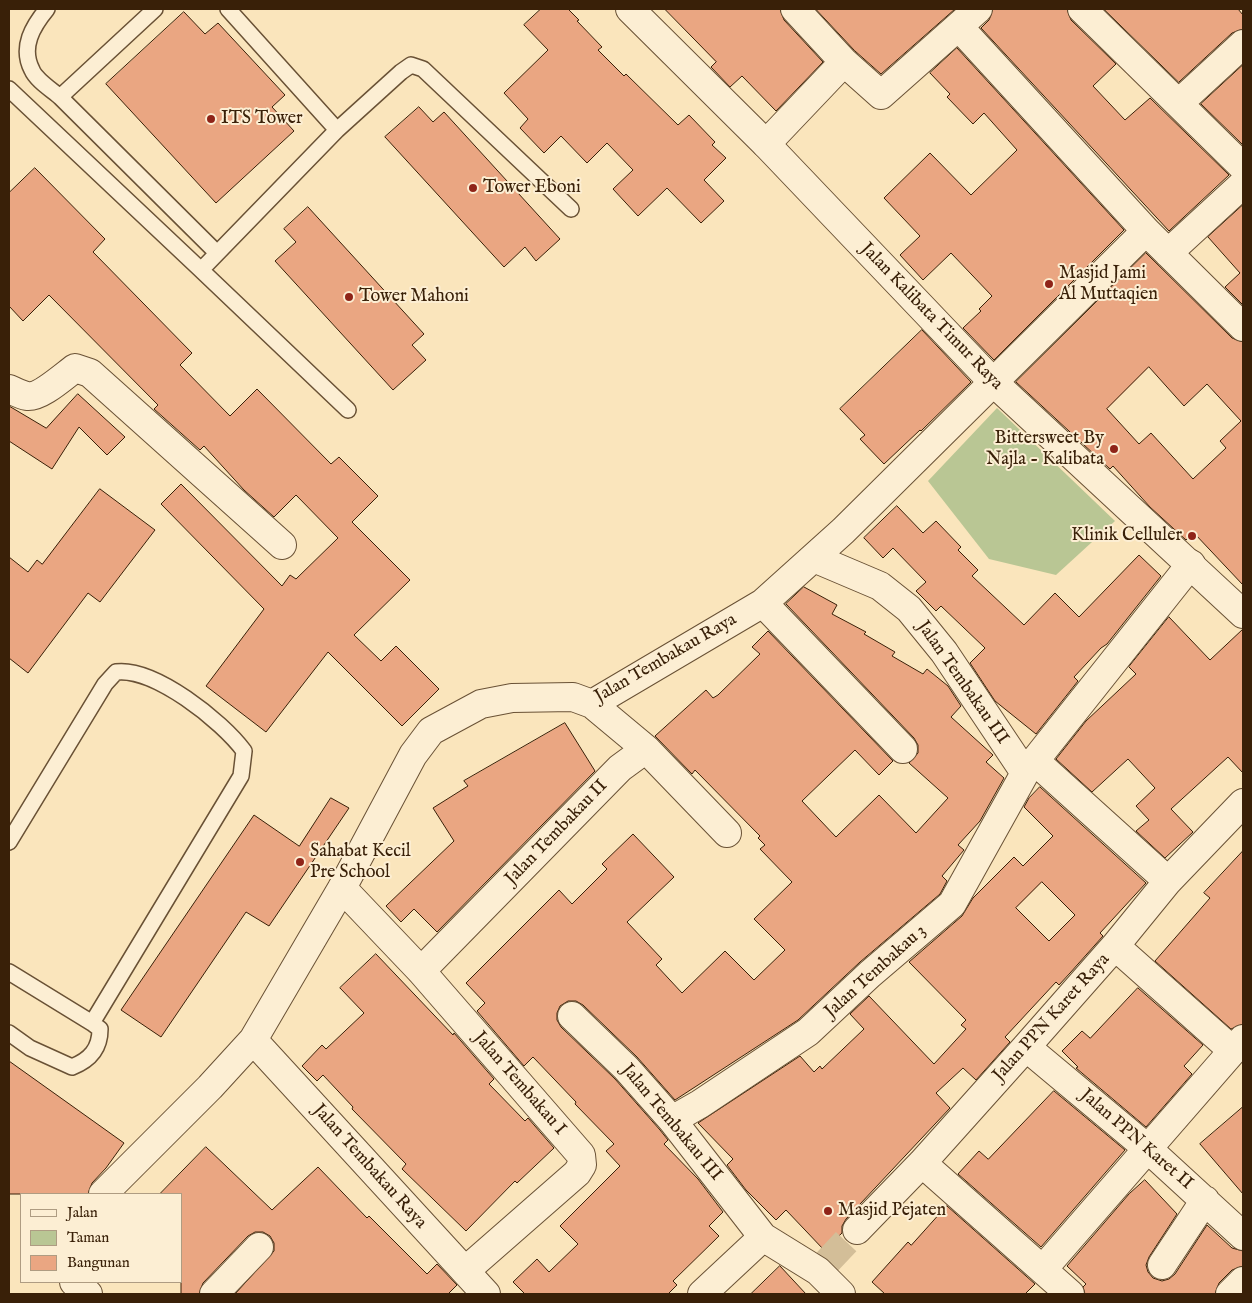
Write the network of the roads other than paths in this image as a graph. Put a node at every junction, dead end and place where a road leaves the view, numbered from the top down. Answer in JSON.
{"nodes":[{"id":1,"x":47,"y":9,"type":"edge"},
{"id":2,"x":155,"y":9,"type":"edge"},
{"id":3,"x":228,"y":9,"type":"edge"},
{"id":4,"x":630,"y":9,"type":"edge"},
{"id":5,"x":794,"y":9,"type":"edge"},
{"id":6,"x":1082,"y":9,"type":"edge"},
{"id":7,"x":969,"y":18,"type":"edge"},
{"id":8,"x":1243,"y":44,"type":"edge"},
{"id":9,"x":844,"y":62,"type":"junction"},
{"id":10,"x":9,"y":89,"type":"edge"},
{"id":11,"x":60,"y":97,"type":"junction"},
{"id":12,"x":1180,"y":104,"type":"junction"},
{"id":13,"x":337,"y":130,"type":"junction"},
{"id":14,"x":766,"y":144,"type":"junction"},
{"id":15,"x":1243,"y":167,"type":"edge"},
{"id":16,"x":1243,"y":184,"type":"edge"},
{"id":17,"x":571,"y":209,"type":"dead end"},
{"id":18,"x":1146,"y":231,"type":"junction"},
{"id":19,"x":217,"y":253,"type":"junction"},
{"id":20,"x":1168,"y":253,"type":"junction"},
{"id":21,"x":201,"y":270,"type":"junction"},
{"id":22,"x":1243,"y":327,"type":"edge"},
{"id":23,"x":992,"y":381,"type":"junction"},
{"id":24,"x":9,"y":389,"type":"edge"},
{"id":25,"x":348,"y":410,"type":"dead end"},
{"id":26,"x":282,"y":545,"type":"dead end"},
{"id":27,"x":814,"y":558,"type":"junction"},
{"id":28,"x":1191,"y":564,"type":"junction"},
{"id":29,"x":763,"y":603,"type":"junction"},
{"id":30,"x":1241,"y":607,"type":"edge"},
{"id":31,"x":592,"y":704,"type":"junction"},
{"id":32,"x":646,"y":749,"type":"junction"},
{"id":33,"x":903,"y":749,"type":"dead end"},
{"id":34,"x":1030,"y":767,"type":"junction"},
{"id":35,"x":1243,"y":803,"type":"edge"},
{"id":36,"x":727,"y":833,"type":"dead end"},
{"id":37,"x":9,"y":842,"type":"edge"},
{"id":38,"x":1168,"y":881,"type":"junction"},
{"id":39,"x":342,"y":888,"type":"junction"},
{"id":40,"x":1115,"y":946,"type":"junction"},
{"id":41,"x":421,"y":971,"type":"junction"},
{"id":42,"x":9,"y":972,"type":"edge"},
{"id":43,"x":572,"y":1016,"type":"dead end"},
{"id":44,"x":92,"y":1022,"type":"junction"},
{"id":45,"x":9,"y":1033,"type":"edge"},
{"id":46,"x":253,"y":1040,"type":"junction"},
{"id":47,"x":1238,"y":1044,"type":"edge"},
{"id":48,"x":1026,"y":1047,"type":"junction"},
{"id":49,"x":672,"y":1120,"type":"junction"},
{"id":50,"x":1147,"y":1148,"type":"junction"},
{"id":51,"x":922,"y":1163,"type":"junction"},
{"id":52,"x":104,"y":1193,"type":"edge"},
{"id":53,"x":1205,"y":1200,"type":"junction"},
{"id":54,"x":857,"y":1230,"type":"tunnel mouth"},
{"id":55,"x":1243,"y":1236,"type":"edge"},
{"id":56,"x":764,"y":1237,"type":"junction"},
{"id":57,"x":259,"y":1247,"type":"dead end"},
{"id":58,"x":1162,"y":1265,"type":"dead end"},
{"id":59,"x":1043,"y":1269,"type":"junction"},
{"id":60,"x":464,"y":1271,"type":"junction"},
{"id":61,"x":1243,"y":1281,"type":"edge"},
{"id":62,"x":75,"y":1283,"type":"edge"},
{"id":63,"x":88,"y":1294,"type":"edge"},
{"id":64,"x":214,"y":1294,"type":"edge"},
{"id":65,"x":486,"y":1294,"type":"edge"},
{"id":66,"x":702,"y":1294,"type":"edge"},
{"id":67,"x":841,"y":1294,"type":"edge"},
{"id":68,"x":1070,"y":1294,"type":"edge"},
{"id":69,"x":1230,"y":1294,"type":"edge"}],
"edges":[{"from":1,"to":11,"type":"lane"},
{"from":2,"to":11,"type":"lane"},
{"from":3,"to":13,"type":"lane"},
{"from":4,"to":14,"type":"street","name":"Jalan Kalibata Timur Raya"},
{"from":5,"to":9,"type":"street"},
{"from":6,"to":12,"type":"street"},
{"from":7,"to":9,"type":"street"},
{"from":7,"to":18,"type":"street"},
{"from":8,"to":12,"type":"street"},
{"from":9,"to":14,"type":"street"},
{"from":10,"to":21,"type":"lane"},
{"from":11,"to":19,"type":"lane"},
{"from":12,"to":15,"type":"street"},
{"from":13,"to":17,"type":"lane"},
{"from":13,"to":19,"type":"lane"},
{"from":14,"to":23,"type":"street","name":"Jalan Kalibata Timur Raya"},
{"from":16,"to":20,"type":"street"},
{"from":18,"to":20,"type":"street"},
{"from":18,"to":23,"type":"street","name":"Jalan Tembakau Raya"},
{"from":19,"to":21,"type":"lane"},
{"from":20,"to":22,"type":"street"},
{"from":21,"to":25,"type":"lane"},
{"from":23,"to":27,"type":"street","name":"Jalan Tembakau Raya"},
{"from":23,"to":28,"type":"street","name":"Jalan Kalibata Timur Raya"},
{"from":24,"to":26,"type":"street"},
{"from":27,"to":29,"type":"street","name":"Jalan Tembakau Raya"},
{"from":27,"to":34,"type":"street","name":"Jalan Tembakau III"},
{"from":28,"to":30,"type":"street","name":"Jalan Kalibata Timur Raya"},
{"from":28,"to":34,"type":"street","name":"Jalan Tembakau 3"},
{"from":29,"to":31,"type":"street","name":"Jalan Tembakau Raya"},
{"from":29,"to":33,"type":"street"},
{"from":31,"to":32,"type":"street"},
{"from":31,"to":39,"type":"street","name":"Jalan Tembakau Raya"},
{"from":32,"to":36,"type":"street"},
{"from":32,"to":41,"type":"street","name":"Jalan Tembakau II"},
{"from":34,"to":38,"type":"street","name":"Jalan Tembakau III"},
{"from":34,"to":49,"type":"street","name":"Jalan Tembakau 3"},
{"from":35,"to":38,"type":"street","name":"Jalan PPN Karet Raya"},
{"from":37,"to":44,"type":"lane"},
{"from":38,"to":40,"type":"street","name":"Jalan PPN Karet Raya"},
{"from":39,"to":41,"type":"street","name":"Jalan Tembakau I"},
{"from":39,"to":46,"type":"street","name":"Jalan Tembakau Raya"},
{"from":40,"to":47,"type":"street"},
{"from":40,"to":48,"type":"street","name":"Jalan PPN Karet Raya"},
{"from":41,"to":60,"type":"street","name":"Jalan Tembakau I"},
{"from":42,"to":44,"type":"lane"},
{"from":43,"to":49,"type":"street","name":"Jalan Tembakau III"},
{"from":44,"to":45,"type":"lane"},
{"from":46,"to":52,"type":"street","name":"Jalan Tembakau Raya"},
{"from":46,"to":60,"type":"street","name":"Jalan Tembakau Raya"},
{"from":47,"to":50,"type":"street"},
{"from":48,"to":50,"type":"street","name":"Jalan PPN Karet II"},
{"from":48,"to":51,"type":"street","name":"Jalan PPN Karet Raya"},
{"from":49,"to":56,"type":"street","name":"Jalan Tembakau III"},
{"from":50,"to":53,"type":"street","name":"Jalan PPN Karet II"},
{"from":50,"to":59,"type":"street"},
{"from":51,"to":54,"type":"street","name":"Jalan PPN Karet Raya"},
{"from":51,"to":59,"type":"street"},
{"from":53,"to":55,"type":"street","name":"Jalan PPN Karet II"},
{"from":53,"to":58,"type":"street"},
{"from":56,"to":66,"type":"street"},
{"from":56,"to":67,"type":"street","name":"Jalan Tembakau III"},
{"from":57,"to":64,"type":"street"},
{"from":59,"to":68,"type":"street"},
{"from":60,"to":65,"type":"street","name":"Jalan Tembakau Raya"},
{"from":61,"to":69,"type":"street"},
{"from":62,"to":63,"type":"street"}]}
